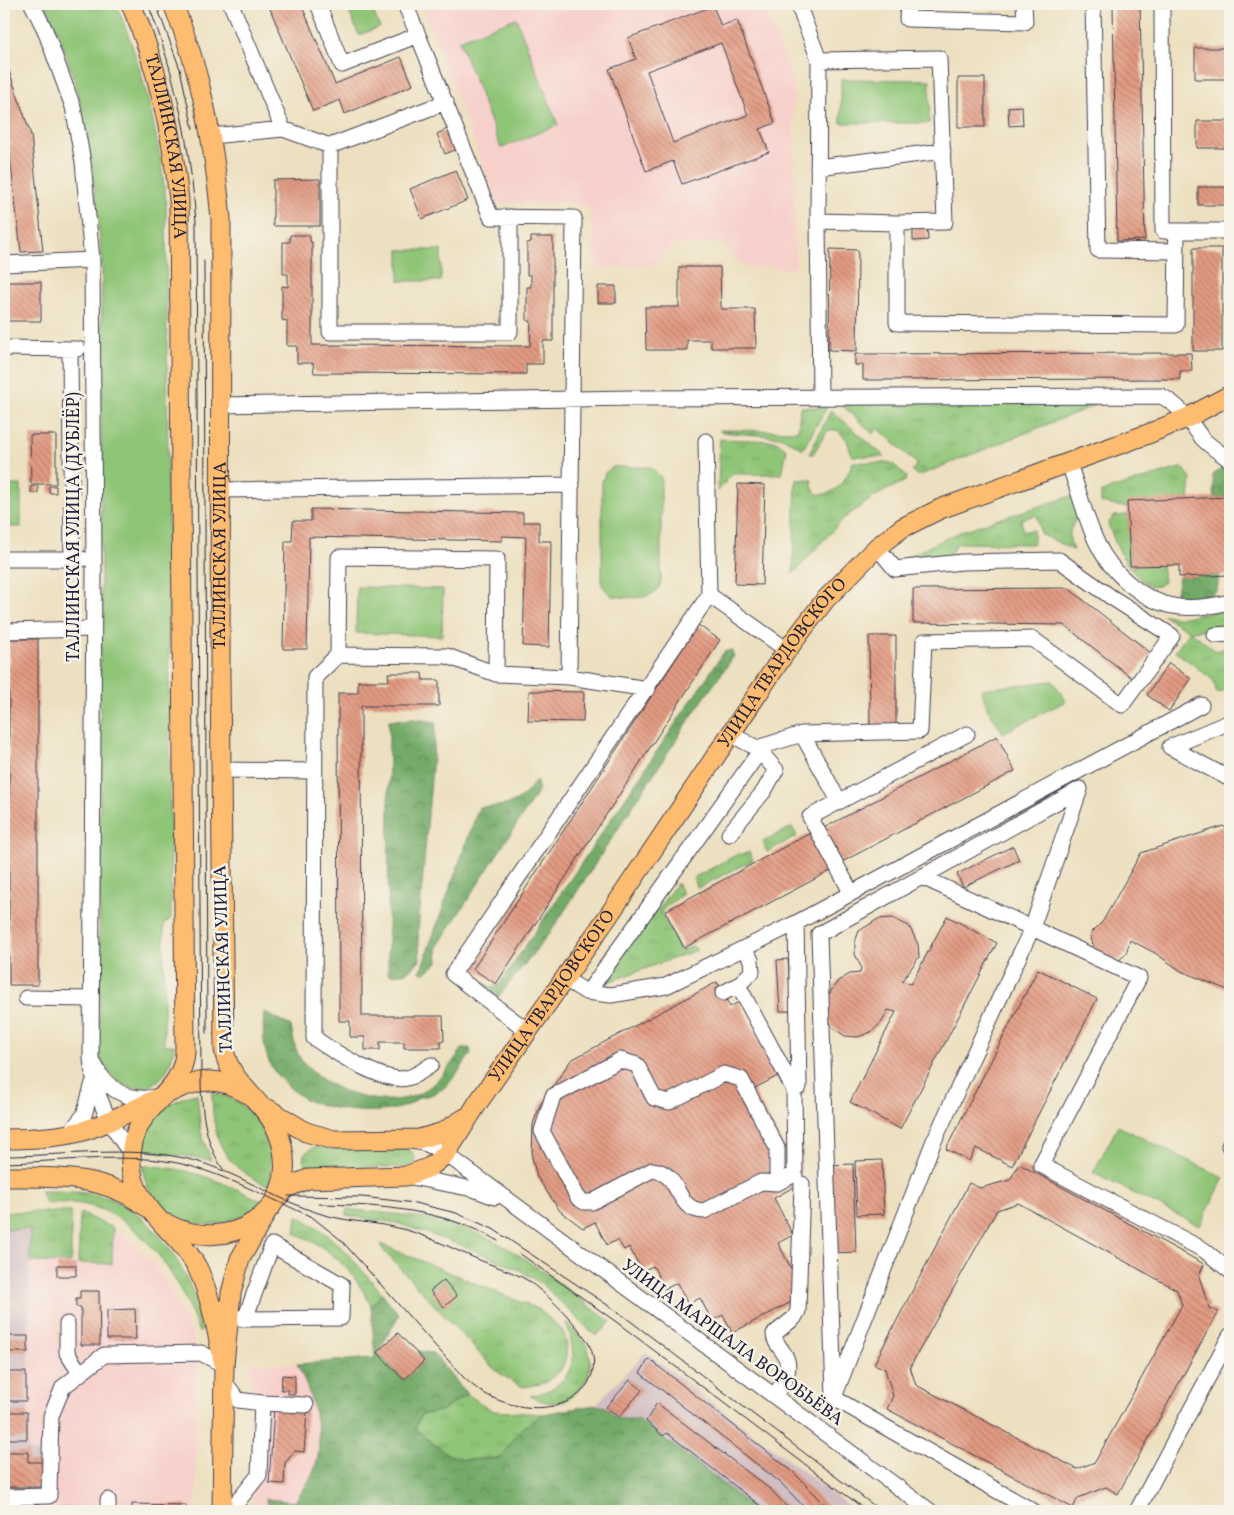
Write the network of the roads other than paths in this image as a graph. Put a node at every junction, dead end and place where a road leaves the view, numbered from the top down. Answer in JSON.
{"nodes":[{"id":1,"x":32,"y":4,"type":"edge"},
{"id":2,"x":131,"y":4,"type":"edge"},
{"id":3,"x":173,"y":4,"type":"edge"},
{"id":4,"x":231,"y":4,"type":"edge"},
{"id":5,"x":318,"y":4,"type":"edge"},
{"id":6,"x":405,"y":4,"type":"edge"},
{"id":7,"x":798,"y":4,"type":"edge"},
{"id":8,"x":908,"y":4,"type":"edge"},
{"id":9,"x":1024,"y":4,"type":"edge"},
{"id":10,"x":1093,"y":4,"type":"edge"},
{"id":11,"x":1162,"y":4,"type":"edge"},
{"id":12,"x":418,"y":35,"type":"junction"},
{"id":13,"x":819,"y":60,"type":"junction"},
{"id":14,"x":446,"y":102,"type":"junction"},
{"id":15,"x":283,"y":128,"type":"junction"},
{"id":16,"x":212,"y":136,"type":"junction"},
{"id":17,"x":330,"y":146,"type":"junction"},
{"id":18,"x":943,"y":152,"type":"junction"},
{"id":19,"x":818,"y":167,"type":"junction"},
{"id":20,"x":510,"y":217,"type":"junction"},
{"id":21,"x":818,"y":221,"type":"junction"},
{"id":22,"x":897,"y":223,"type":"junction"},
{"id":23,"x":1177,"y":231,"type":"junction"},
{"id":24,"x":1230,"y":231,"type":"edge"},
{"id":25,"x":92,"y":260,"type":"junction"},
{"id":26,"x":4,"y":264,"type":"edge"},
{"id":27,"x":4,"y":348,"type":"edge"},
{"id":28,"x":70,"y":349,"type":"junction"},
{"id":29,"x":92,"y":349,"type":"junction"},
{"id":30,"x":820,"y":396,"type":"junction"},
{"id":31,"x":573,"y":399,"type":"junction"},
{"id":32,"x":1228,"y":400,"type":"edge"},
{"id":33,"x":219,"y":405,"type":"junction"},
{"id":34,"x":1189,"y":417,"type":"junction"},
{"id":35,"x":706,"y":441,"type":"dead end"},
{"id":36,"x":1230,"y":460,"type":"edge"},
{"id":37,"x":1068,"y":462,"type":"junction"},
{"id":38,"x":572,"y":485,"type":"junction"},
{"id":39,"x":219,"y":490,"type":"junction"},
{"id":40,"x":877,"y":547,"type":"junction"},
{"id":41,"x":4,"y":559,"type":"edge"},
{"id":42,"x":72,"y":559,"type":"junction"},
{"id":43,"x":94,"y":560,"type":"junction"},
{"id":44,"x":709,"y":595,"type":"junction"},
{"id":45,"x":1230,"y":602,"type":"edge"},
{"id":46,"x":93,"y":629,"type":"junction"},
{"id":47,"x":4,"y":631,"type":"edge"},
{"id":48,"x":787,"y":650,"type":"junction"},
{"id":49,"x":338,"y":655,"type":"junction"},
{"id":50,"x":496,"y":674,"type":"junction"},
{"id":51,"x":569,"y":677,"type":"junction"},
{"id":52,"x":648,"y":689,"type":"junction"},
{"id":53,"x":1200,"y":705,"type":"dead end"},
{"id":54,"x":1230,"y":722,"type":"edge"},
{"id":55,"x":730,"y":734,"type":"junction"},
{"id":56,"x":802,"y":734,"type":"junction"},
{"id":57,"x":967,"y":734,"type":"dead end"},
{"id":58,"x":758,"y":749,"type":"junction"},
{"id":59,"x":221,"y":770,"type":"junction"},
{"id":60,"x":314,"y":771,"type":"junction"},
{"id":61,"x":1230,"y":779,"type":"edge"},
{"id":62,"x":839,"y":802,"type":"junction"},
{"id":63,"x":728,"y":834,"type":"dead end"},
{"id":64,"x":922,"y":877,"type":"junction"},
{"id":65,"x":851,"y":892,"type":"junction"},
{"id":66,"x":796,"y":923,"type":"junction"},
{"id":67,"x":1032,"y":928,"type":"junction"},
{"id":68,"x":745,"y":949,"type":"junction"},
{"id":69,"x":565,"y":979,"type":"junction"},
{"id":70,"x":738,"y":985,"type":"junction"},
{"id":71,"x":588,"y":992,"type":"junction"},
{"id":72,"x":723,"y":993,"type":"dead end"},
{"id":73,"x":26,"y":998,"type":"dead end"},
{"id":74,"x":91,"y":999,"type":"junction"},
{"id":75,"x":529,"y":1032,"type":"junction"},
{"id":76,"x":91,"y":1059,"type":"junction"},
{"id":77,"x":431,"y":1065,"type":"dead end"},
{"id":78,"x":94,"y":1082,"type":"junction"},
{"id":79,"x":799,"y":1087,"type":"dead end"},
{"id":80,"x":162,"y":1096,"type":"junction"},
{"id":81,"x":257,"y":1100,"type":"junction"},
{"id":82,"x":477,"y":1104,"type":"junction"},
{"id":83,"x":108,"y":1120,"type":"junction"},
{"id":84,"x":68,"y":1135,"type":"junction"},
{"id":85,"x":4,"y":1139,"type":"edge"},
{"id":86,"x":405,"y":1140,"type":"junction"},
{"id":87,"x":131,"y":1153,"type":"junction"},
{"id":88,"x":446,"y":1154,"type":"junction"},
{"id":89,"x":406,"y":1176,"type":"junction"},
{"id":90,"x":4,"y":1177,"type":"edge"},
{"id":91,"x":777,"y":1183,"type":"junction"},
{"id":92,"x":802,"y":1184,"type":"dead end"},
{"id":93,"x":274,"y":1203,"type":"junction"},
{"id":94,"x":512,"y":1205,"type":"junction"},
{"id":95,"x":150,"y":1210,"type":"junction"},
{"id":96,"x":163,"y":1223,"type":"junction"},
{"id":97,"x":1230,"y":1271,"type":"edge"},
{"id":98,"x":205,"y":1286,"type":"junction"},
{"id":99,"x":237,"y":1318,"type":"junction"},
{"id":100,"x":67,"y":1324,"type":"dead end"},
{"id":101,"x":1230,"y":1336,"type":"edge"},
{"id":102,"x":80,"y":1373,"type":"junction"},
{"id":103,"x":224,"y":1373,"type":"junction"},
{"id":104,"x":774,"y":1396,"type":"junction"},
{"id":105,"x":834,"y":1398,"type":"junction"},
{"id":106,"x":262,"y":1402,"type":"junction"},
{"id":107,"x":306,"y":1405,"type":"dead end"},
{"id":108,"x":4,"y":1497,"type":"edge"},
{"id":109,"x":222,"y":1511,"type":"edge"},
{"id":110,"x":230,"y":1511,"type":"edge"},
{"id":111,"x":930,"y":1511,"type":"edge"},
{"id":112,"x":1033,"y":1511,"type":"edge"},
{"id":113,"x":1137,"y":1511,"type":"edge"}],
"edges":[{"from":1,"to":25,"type":"street","name":"ТАЛЛИНСКАЯ УЛИЦА (ДУБЛЁР)"},
{"from":2,"to":80,"type":"main road","name":"ТАЛЛИНСКАЯ УЛИЦА"},
{"from":3,"to":16,"type":"main road","name":"ТАЛЛИНСКАЯ УЛИЦА"},
{"from":4,"to":15,"type":"street"},
{"from":5,"to":12,"type":"street"},
{"from":6,"to":12,"type":"street"},
{"from":7,"to":13,"type":"street"},
{"from":8,"to":9,"type":"street"},
{"from":10,"to":23,"type":"street"},
{"from":11,"to":23,"type":"street"},
{"from":12,"to":14,"type":"street"},
{"from":13,"to":18,"type":"street"},
{"from":13,"to":19,"type":"street"},
{"from":14,"to":17,"type":"street"},
{"from":14,"to":20,"type":"street"},
{"from":15,"to":16,"type":"street"},
{"from":15,"to":17,"type":"street"},
{"from":16,"to":33,"type":"main road","name":"ТАЛЛИНСКАЯ УЛИЦА"},
{"from":17,"to":20,"type":"street"},
{"from":18,"to":19,"type":"street"},
{"from":18,"to":22,"type":"street"},
{"from":19,"to":21,"type":"street"},
{"from":20,"to":31,"type":"street"},
{"from":21,"to":22,"type":"street"},
{"from":21,"to":30,"type":"street"},
{"from":22,"to":23,"type":"street"},
{"from":23,"to":24,"type":"street"},
{"from":25,"to":26,"type":"street"},
{"from":25,"to":29,"type":"street","name":"ТАЛЛИНСКАЯ УЛИЦА (ДУБЛЁР)"},
{"from":27,"to":28,"type":"street"},
{"from":28,"to":29,"type":"street"},
{"from":28,"to":42,"type":"street"},
{"from":29,"to":43,"type":"street","name":"ТАЛЛИНСКАЯ УЛИЦА (ДУБЛЁР)"},
{"from":30,"to":31,"type":"street"},
{"from":30,"to":34,"type":"street"},
{"from":31,"to":33,"type":"street"},
{"from":31,"to":38,"type":"street"},
{"from":32,"to":34,"type":"main road","name":"УЛИЦА ТВАРДОВСКОГО"},
{"from":33,"to":39,"type":"main road","name":"ТАЛЛИНСКАЯ УЛИЦА"},
{"from":34,"to":36,"type":"street"},
{"from":34,"to":37,"type":"main road","name":"УЛИЦА ТВАРДОВСКОГО"},
{"from":35,"to":44,"type":"street"},
{"from":37,"to":40,"type":"main road","name":"УЛИЦА ТВАРДОВСКОГО"},
{"from":37,"to":45,"type":"street"},
{"from":38,"to":39,"type":"street"},
{"from":38,"to":51,"type":"street"},
{"from":39,"to":59,"type":"main road","name":"ТАЛЛИНСКАЯ УЛИЦА"},
{"from":40,"to":48,"type":"main road","name":"УЛИЦА ТВАРДОВСКОГО"},
{"from":40,"to":56,"type":"street"},
{"from":41,"to":42,"type":"street"},
{"from":42,"to":43,"type":"street"},
{"from":43,"to":46,"type":"street","name":"ТАЛЛИНСКАЯ УЛИЦА (ДУБЛЁР)"},
{"from":44,"to":48,"type":"street"},
{"from":44,"to":52,"type":"street"},
{"from":46,"to":47,"type":"street"},
{"from":46,"to":74,"type":"street","name":"ТАЛЛИНСКАЯ УЛИЦА (ДУБЛЁР)"},
{"from":48,"to":55,"type":"main road","name":"УЛИЦА ТВАРДОВСКОГО"},
{"from":49,"to":50,"type":"street"},
{"from":49,"to":50,"type":"street"},
{"from":49,"to":60,"type":"street"},
{"from":50,"to":51,"type":"street"},
{"from":51,"to":52,"type":"street"},
{"from":52,"to":75,"type":"street"},
{"from":53,"to":65,"type":"street"},
{"from":54,"to":61,"type":"street"},
{"from":55,"to":58,"type":"street"},
{"from":55,"to":69,"type":"main road","name":"УЛИЦА ТВАРДОВСКОГО"},
{"from":56,"to":58,"type":"street"},
{"from":56,"to":62,"type":"street"},
{"from":57,"to":62,"type":"street"},
{"from":58,"to":63,"type":"street"},
{"from":58,"to":71,"type":"street"},
{"from":59,"to":60,"type":"street"},
{"from":59,"to":81,"type":"main road","name":"ТАЛЛИНСКАЯ УЛИЦА"},
{"from":60,"to":77,"type":"street"},
{"from":62,"to":65,"type":"street"},
{"from":64,"to":67,"type":"street"},
{"from":64,"to":67,"type":"street"},
{"from":64,"to":105,"type":"street"},
{"from":65,"to":66,"type":"street"},
{"from":66,"to":68,"type":"street"},
{"from":66,"to":79,"type":"street"},
{"from":67,"to":97,"type":"street"},
{"from":67,"to":105,"type":"street"},
{"from":68,"to":70,"type":"street"},
{"from":68,"to":71,"type":"street"},
{"from":69,"to":71,"type":"street"},
{"from":69,"to":75,"type":"main road","name":"УЛИЦА ТВАРДОВСКОГО"},
{"from":70,"to":72,"type":"street"},
{"from":70,"to":91,"type":"street"},
{"from":73,"to":74,"type":"street"},
{"from":74,"to":76,"type":"street","name":"ТАЛЛИНСКАЯ УЛИЦА (ДУБЛЁР)"},
{"from":75,"to":82,"type":"main road","name":"УЛИЦА ТВАРДОВСКОГО"},
{"from":76,"to":78,"type":"street","name":"ТАЛЛИНСКАЯ УЛИЦА (ДУБЛЁР)"},
{"from":76,"to":80,"type":"street"},
{"from":78,"to":83,"type":"street","name":"ТАЛЛИНСКАЯ УЛИЦА (ДУБЛЁР)"},
{"from":78,"to":84,"type":"street","name":"ТАЛЛИНСКАЯ УЛИЦА (ДУБЛЁР)"},
{"from":80,"to":81,"type":"main road","name":"ТАЛЛИНСКАЯ УЛИЦА"},
{"from":80,"to":83,"type":"main road"},
{"from":80,"to":87,"type":"main road","name":"ТАЛЛИНСКАЯ УЛИЦА"},
{"from":81,"to":86,"type":"main road","name":"УЛИЦА ТВАРДОВСКОГО"},
{"from":81,"to":93,"type":"main road","name":"ТАЛЛИНСКАЯ УЛИЦА"},
{"from":82,"to":86,"type":"main road","name":"УЛИЦА ТВАРДОВСКОГО"},
{"from":82,"to":88,"type":"main road","name":"УЛИЦА ТВАРДОВСКОГО"},
{"from":83,"to":84,"type":"main road"},
{"from":83,"to":87,"type":"street","name":"ТАЛЛИНСКАЯ УЛИЦА (ДУБЛЁР)"},
{"from":84,"to":85,"type":"main road"},
{"from":86,"to":88,"type":"street","name":"УЛИЦА МАРШАЛА ВОРОБЬЁВА"},
{"from":87,"to":95,"type":"main road","name":"ТАЛЛИНСКАЯ УЛИЦА"},
{"from":88,"to":89,"type":"main road","name":"УЛИЦА ТВАРДОВСКОГО"},
{"from":88,"to":94,"type":"street","name":"УЛИЦА МАРШАЛА ВОРОБЬЁВА"},
{"from":89,"to":93,"type":"main road","name":"УЛИЦА ТВАРДОВСКОГО"},
{"from":89,"to":94,"type":"street","name":"УЛИЦА МАРШАЛА ВОРОБЬЁВА"},
{"from":90,"to":95,"type":"main road"},
{"from":91,"to":91,"type":"street"},
{"from":92,"to":104,"type":"street"},
{"from":93,"to":96,"type":"main road","name":"ТАЛЛИНСКАЯ УЛИЦА"},
{"from":93,"to":99,"type":"main road","name":"ТАЛЛИНСКАЯ УЛИЦА"},
{"from":94,"to":104,"type":"street","name":"УЛИЦА МАРШАЛА ВОРОБЬЁВА"},
{"from":95,"to":96,"type":"main road","name":"ТАЛЛИНСКАЯ УЛИЦА"},
{"from":96,"to":98,"type":"main road","name":"ТАЛЛИНСКАЯ УЛИЦА"},
{"from":98,"to":99,"type":"street"},
{"from":98,"to":103,"type":"main road","name":"ТАЛЛИНСКАЯ УЛИЦА"},
{"from":99,"to":99,"type":"street"},
{"from":99,"to":103,"type":"main road","name":"ТАЛЛИНСКАЯ УЛИЦА"},
{"from":100,"to":102,"type":"street"},
{"from":101,"to":113,"type":"street"},
{"from":102,"to":103,"type":"street"},
{"from":102,"to":108,"type":"street"},
{"from":103,"to":106,"type":"street"},
{"from":103,"to":109,"type":"main road","name":"ТАЛЛИНСКАЯ УЛИЦА"},
{"from":104,"to":111,"type":"street","name":"УЛИЦА МАРШАЛА ВОРОБЬЁВА"},
{"from":105,"to":112,"type":"street"},
{"from":106,"to":107,"type":"street"},
{"from":106,"to":110,"type":"street"}]}
